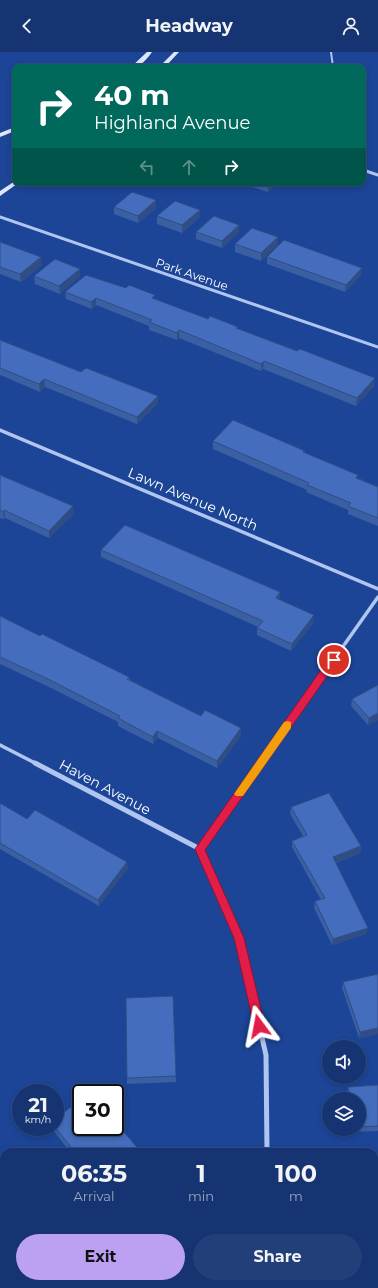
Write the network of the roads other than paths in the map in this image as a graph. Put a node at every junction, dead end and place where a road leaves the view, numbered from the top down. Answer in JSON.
{"nodes":[{"id":1,"x":150,"y":52,"type":"edge"},
{"id":2,"x":177,"y":52,"type":"edge"},
{"id":3,"x":331,"y":52,"type":"edge"},
{"id":4,"x":138,"y":64,"type":"edge"},
{"id":5,"x":165,"y":64,"type":"edge"},
{"id":6,"x":333,"y":64,"type":"edge"},
{"id":7,"x":12,"y":130,"type":"edge"},
{"id":8,"x":0,"y":135,"type":"edge"},
{"id":9,"x":366,"y":171,"type":"edge"},
{"id":10,"x":378,"y":175,"type":"edge"},
{"id":11,"x":12,"y":184,"type":"edge"},
{"id":12,"x":0,"y":194,"type":"edge"},
{"id":13,"x":0,"y":217,"type":"edge"},
{"id":14,"x":378,"y":347,"type":"edge"},
{"id":15,"x":0,"y":430,"type":"edge"},
{"id":16,"x":378,"y":589,"type":"edge"},
{"id":17,"x":378,"y":597,"type":"edge"},
{"id":18,"x":0,"y":745,"type":"edge"},
{"id":19,"x":200,"y":849,"type":"junction"},
{"id":20,"x":267,"y":1148,"type":"edge"}],
"edges":[{"from":1,"to":4,"type":"street"},
{"from":2,"to":5,"type":"street"},
{"from":3,"to":6,"type":"lane"},
{"from":7,"to":8,"type":"street"},
{"from":9,"to":10,"type":"street"},
{"from":11,"to":12,"type":"street"},
{"from":13,"to":14,"type":"street","name":"Park Avenue"},
{"from":15,"to":16,"type":"street","name":"Lawn Avenue North"},
{"from":17,"to":19,"type":"street"},
{"from":18,"to":19,"type":"street","name":"Haven Avenue"},
{"from":19,"to":20,"type":"street"}]}
